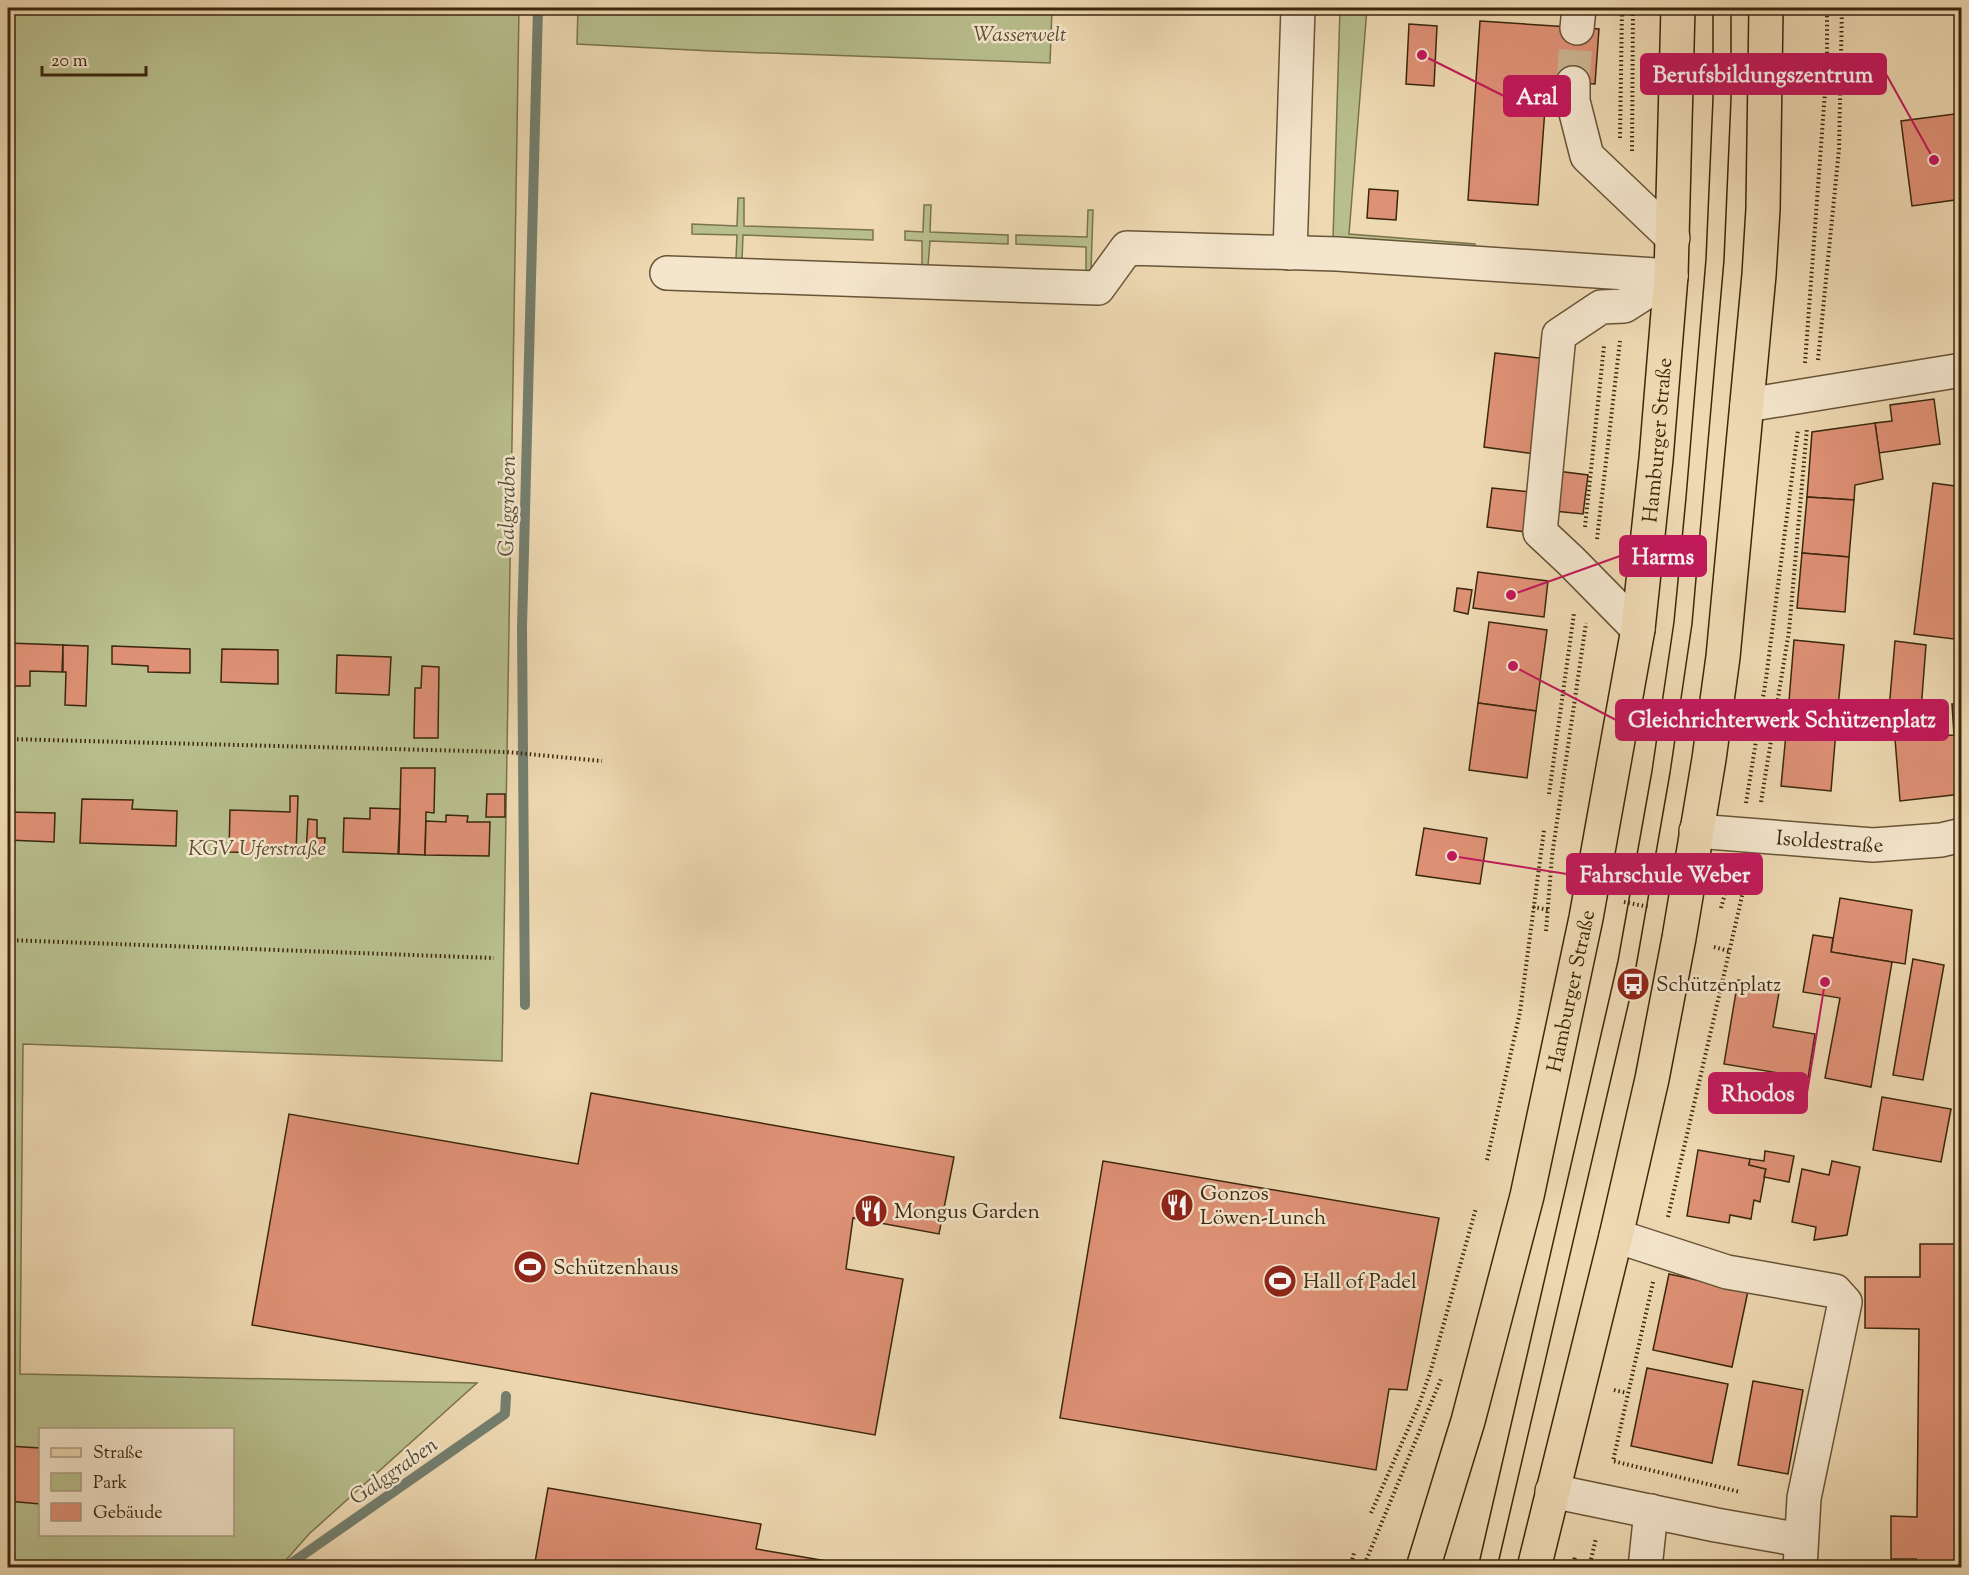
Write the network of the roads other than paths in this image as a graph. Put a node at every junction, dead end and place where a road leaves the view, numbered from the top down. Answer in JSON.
{"nodes":[{"id":1,"x":1298,"y":8,"type":"edge"},
{"id":2,"x":1678,"y":8,"type":"edge"},
{"id":3,"x":1766,"y":8,"type":"edge"},
{"id":4,"x":1573,"y":83,"type":"tunnel mouth"},
{"id":5,"x":1673,"y":238,"type":"junction"},
{"id":6,"x":1290,"y":253,"type":"junction"},
{"id":7,"x":667,"y":273,"type":"dead end"},
{"id":8,"x":1671,"y":276,"type":"junction"},
{"id":9,"x":1962,"y":370,"type":"edge"},
{"id":10,"x":1747,"y":405,"type":"junction"},
{"id":11,"x":1638,"y":629,"type":"junction"},
{"id":12,"x":1696,"y":831,"type":"junction"},
{"id":13,"x":1962,"y":835,"type":"edge"},
{"id":14,"x":1616,"y":1236,"type":"junction"},
{"id":15,"x":1552,"y":1491,"type":"junction"},
{"id":16,"x":1651,"y":1511,"type":"junction"},
{"id":17,"x":1800,"y":1554,"type":"edge"},
{"id":18,"x":1423,"y":1568,"type":"edge"},
{"id":19,"x":1534,"y":1568,"type":"edge"},
{"id":20,"x":1646,"y":1568,"type":"edge"}],
"edges":[{"from":1,"to":6,"type":"street"},
{"from":2,"to":5,"type":"main road","name":"Hamburger Straße"},
{"from":3,"to":10,"type":"main road"},
{"from":4,"to":5,"type":"street"},
{"from":5,"to":8,"type":"main road","name":"Hamburger Straße"},
{"from":6,"to":7,"type":"street"},
{"from":6,"to":8,"type":"street"},
{"from":8,"to":11,"type":"main road","name":"Hamburger Straße"},
{"from":8,"to":11,"type":"street"},
{"from":9,"to":10,"type":"street"},
{"from":10,"to":12,"type":"main road"},
{"from":11,"to":18,"type":"main road","name":"Hamburger Straße"},
{"from":12,"to":13,"type":"street","name":"Isoldestraße"},
{"from":12,"to":14,"type":"main road"},
{"from":14,"to":15,"type":"main road"},
{"from":14,"to":17,"type":"street"},
{"from":15,"to":16,"type":"street"},
{"from":15,"to":19,"type":"main road"},
{"from":16,"to":17,"type":"street"},
{"from":16,"to":20,"type":"street"}]}
